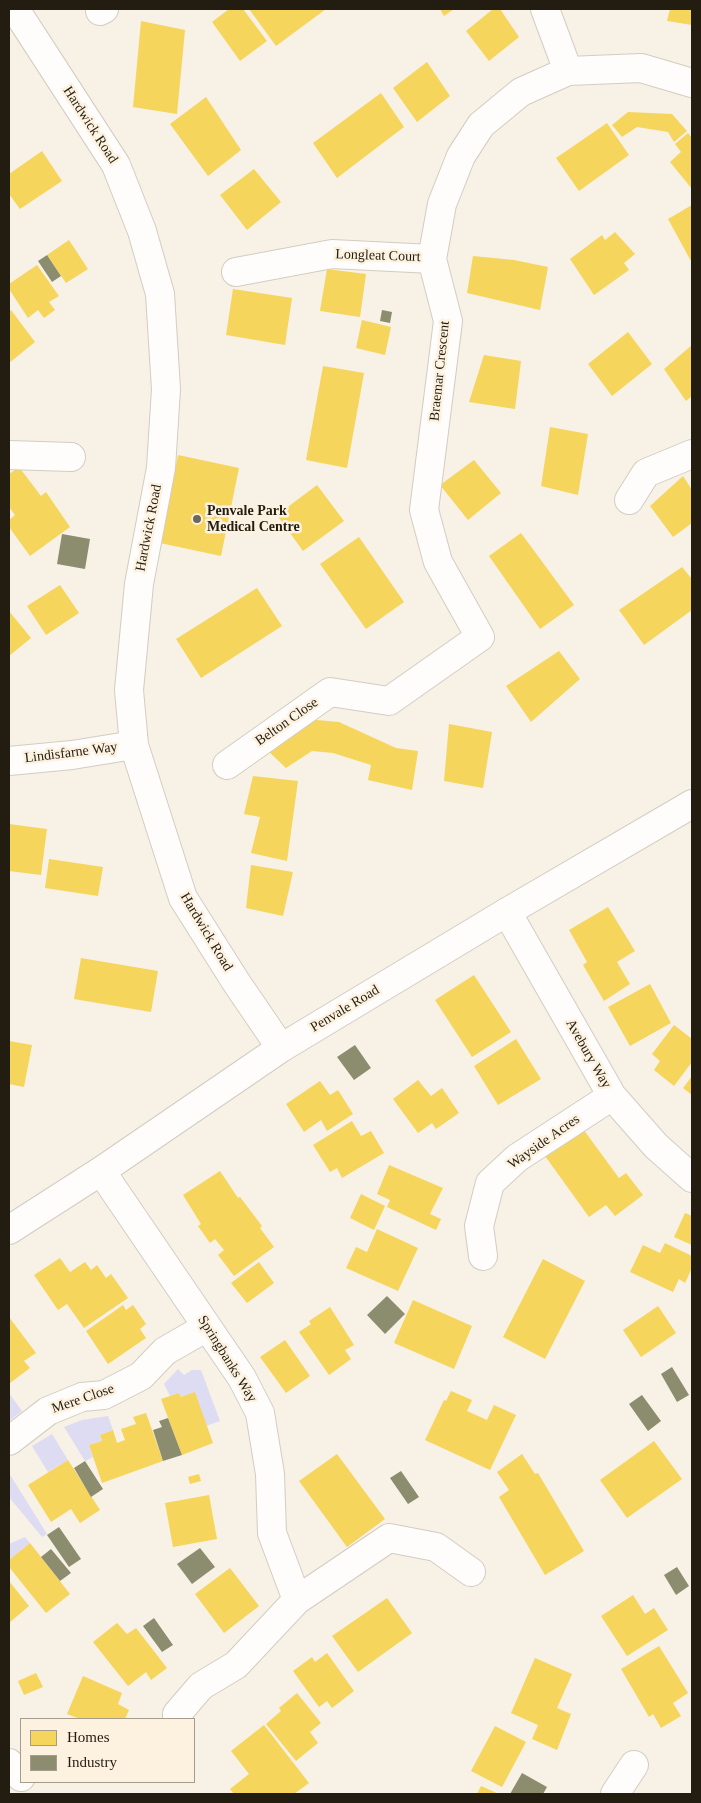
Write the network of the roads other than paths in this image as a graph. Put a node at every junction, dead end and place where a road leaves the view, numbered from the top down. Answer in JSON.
{"nodes":[{"id":1,"x":14,"y":9,"type":"edge"},
{"id":2,"x":545,"y":9,"type":"edge"},
{"id":3,"x":568,"y":71,"type":"junction"},
{"id":4,"x":692,"y":83,"type":"edge"},
{"id":5,"x":432,"y":259,"type":"junction"},
{"id":6,"x":236,"y":272,"type":"dead end"},
{"id":7,"x":692,"y":454,"type":"edge"},
{"id":8,"x":9,"y":455,"type":"edge"},
{"id":9,"x":71,"y":457,"type":"dead end"},
{"id":10,"x":629,"y":500,"type":"dead end"},
{"id":11,"x":480,"y":636,"type":"joint"},
{"id":12,"x":134,"y":745,"type":"junction"},
{"id":13,"x":9,"y":761,"type":"edge"},
{"id":14,"x":227,"y":765,"type":"dead end"},
{"id":15,"x":692,"y":804,"type":"edge"},
{"id":16,"x":507,"y":912,"type":"junction"},
{"id":17,"x":281,"y":1048,"type":"junction"},
{"id":18,"x":612,"y":1096,"type":"junction"},
{"id":19,"x":101,"y":1171,"type":"junction"},
{"id":20,"x":692,"y":1178,"type":"edge"},
{"id":21,"x":9,"y":1230,"type":"edge"},
{"id":22,"x":484,"y":1256,"type":"dead end"},
{"id":23,"x":207,"y":1327,"type":"junction"},
{"id":24,"x":9,"y":1441,"type":"edge"},
{"id":25,"x":471,"y":1572,"type":"dead end"},
{"id":26,"x":297,"y":1600,"type":"junction"},
{"id":27,"x":177,"y":1718,"type":"edge"},
{"id":28,"x":9,"y":1763,"type":"edge"},
{"id":29,"x":634,"y":1765,"type":"dead end"},
{"id":30,"x":20,"y":1776,"type":"edge"},
{"id":31,"x":26,"y":1783,"type":"edge"},
{"id":32,"x":36,"y":1794,"type":"edge"},
{"id":33,"x":615,"y":1794,"type":"edge"}],
"edges":[{"from":1,"to":12,"type":"main road","name":"Hardwick Road"},
{"from":2,"to":3,"type":"main road"},
{"from":3,"to":4,"type":"main road","name":"Braemar Crescent"},
{"from":3,"to":5,"type":"main road","name":"Braemar Crescent"},
{"from":5,"to":6,"type":"main road","name":"Longleat Court"},
{"from":5,"to":11,"type":"main road","name":"Braemar Crescent"},
{"from":7,"to":10,"type":"main road"},
{"from":8,"to":9,"type":"main road"},
{"from":11,"to":14,"type":"main road","name":"Belton Close"},
{"from":12,"to":13,"type":"main road","name":"Lindisfarne Way"},
{"from":12,"to":17,"type":"main road","name":"Hardwick Road"},
{"from":15,"to":16,"type":"main road","name":"Penvale Road"},
{"from":16,"to":17,"type":"main road","name":"Penvale Road"},
{"from":16,"to":18,"type":"main road","name":"Avebury Way"},
{"from":17,"to":19,"type":"main road","name":"Penvale Road"},
{"from":18,"to":20,"type":"main road","name":"Avebury Way"},
{"from":18,"to":22,"type":"main road","name":"Wayside Acres"},
{"from":19,"to":21,"type":"main road","name":"Penvale Road"},
{"from":19,"to":23,"type":"main road","name":"Springbanks Way"},
{"from":23,"to":24,"type":"main road","name":"Mere Close"},
{"from":23,"to":26,"type":"main road","name":"Springbanks Way"},
{"from":25,"to":26,"type":"main road"},
{"from":26,"to":27,"type":"main road"},
{"from":28,"to":30,"type":"main road"},
{"from":29,"to":33,"type":"main road"},
{"from":31,"to":32,"type":"main road"}]}
